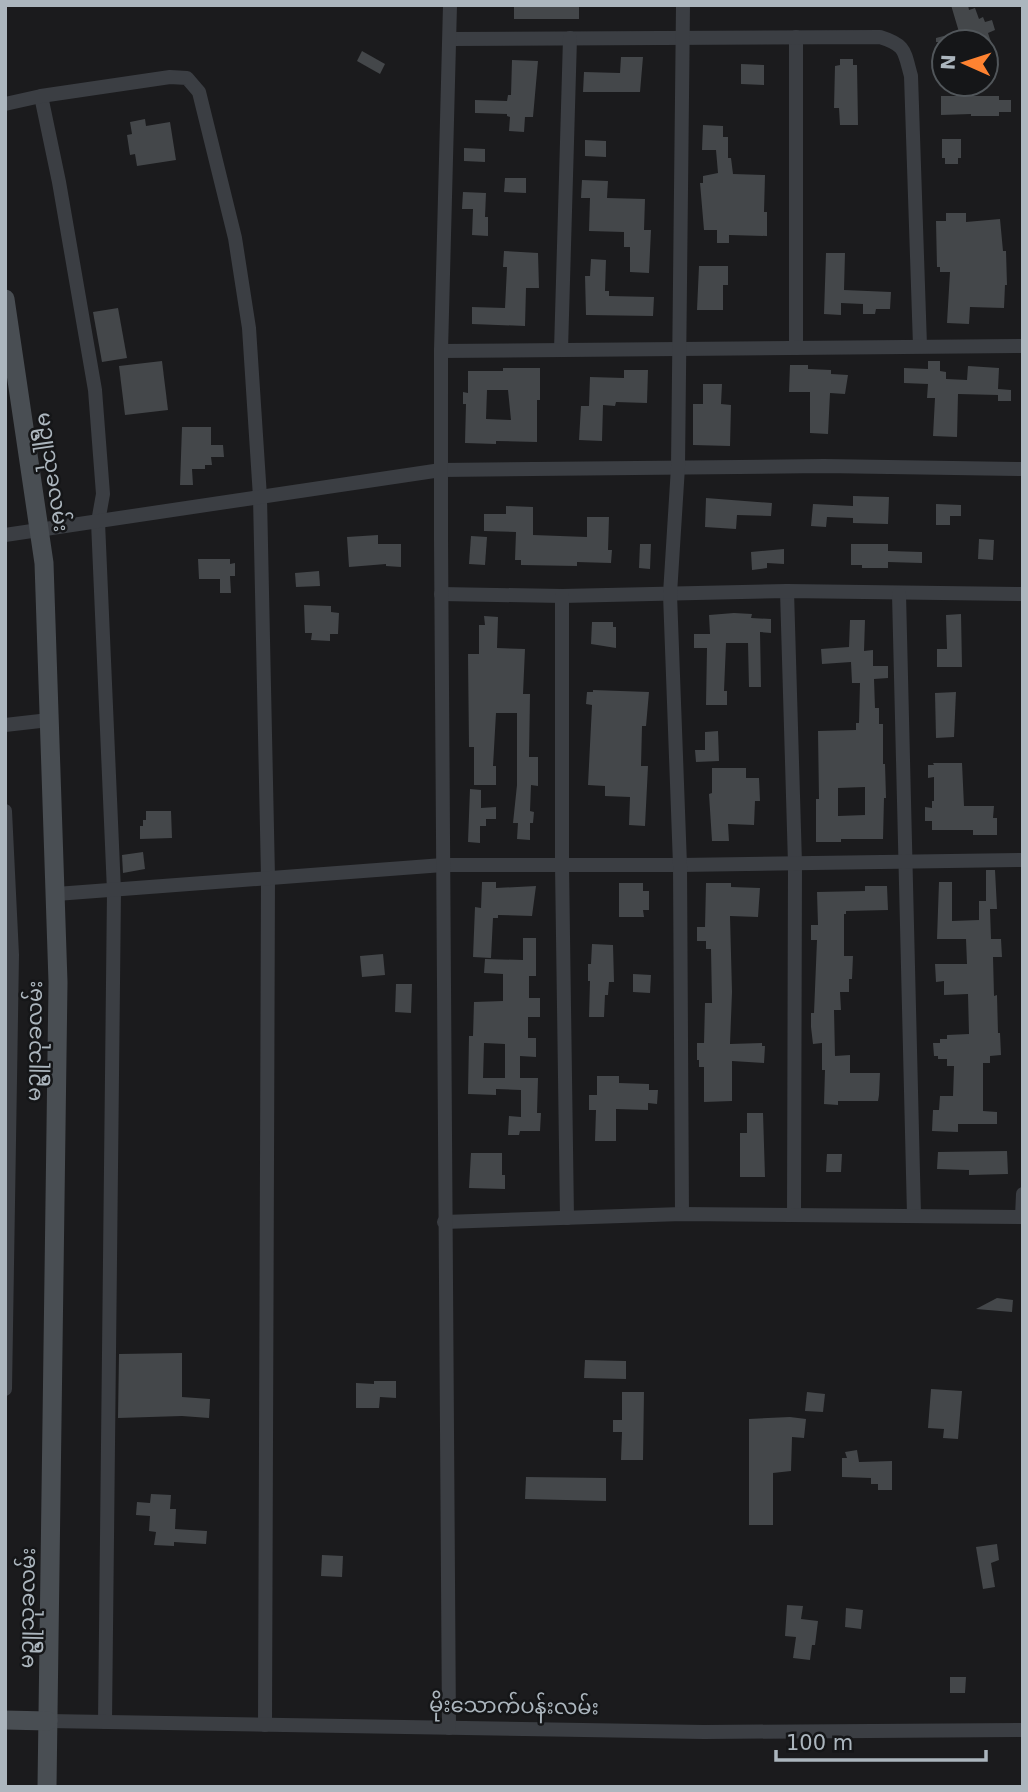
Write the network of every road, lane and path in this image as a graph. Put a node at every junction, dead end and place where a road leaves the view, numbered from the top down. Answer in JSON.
{"nodes":[{"id":1,"x":450,"y":5,"type":"edge"},
{"id":2,"x":683,"y":5,"type":"edge"},
{"id":3,"x":796,"y":37,"type":"junction"},
{"id":4,"x":570,"y":38,"type":"junction"},
{"id":5,"x":682,"y":38,"type":"junction"},
{"id":6,"x":450,"y":39,"type":"junction"},
{"id":7,"x":41,"y":96,"type":"junction"},
{"id":8,"x":5,"y":104,"type":"edge"},
{"id":9,"x":5,"y":299,"type":"edge"},
{"id":10,"x":920,"y":346,"type":"junction"},
{"id":11,"x":1023,"y":346,"type":"edge"},
{"id":12,"x":679,"y":348,"type":"junction"},
{"id":13,"x":796,"y":348,"type":"junction"},
{"id":14,"x":561,"y":350,"type":"junction"},
{"id":15,"x":441,"y":351,"type":"junction"},
{"id":16,"x":10,"y":367,"type":"edge"},
{"id":17,"x":678,"y":467,"type":"junction"},
{"id":18,"x":1023,"y":469,"type":"edge"},
{"id":19,"x":441,"y":470,"type":"junction"},
{"id":20,"x":260,"y":497,"type":"junction"},
{"id":21,"x":99,"y":522,"type":"junction"},
{"id":22,"x":39,"y":531,"type":"junction"},
{"id":23,"x":5,"y":535,"type":"edge"},
{"id":24,"x":788,"y":591,"type":"junction"},
{"id":25,"x":441,"y":594,"type":"junction"},
{"id":26,"x":670,"y":594,"type":"junction"},
{"id":27,"x":899,"y":594,"type":"junction"},
{"id":28,"x":1023,"y":594,"type":"edge"},
{"id":29,"x":562,"y":596,"type":"junction"},
{"id":30,"x":49,"y":720,"type":"junction"},
{"id":31,"x":5,"y":725,"type":"edge"},
{"id":32,"x":5,"y":811,"type":"edge"},
{"id":33,"x":1023,"y":860,"type":"edge"},
{"id":34,"x":907,"y":863,"type":"junction"},
{"id":35,"x":795,"y":864,"type":"junction"},
{"id":36,"x":443,"y":865,"type":"junction"},
{"id":37,"x":562,"y":865,"type":"junction"},
{"id":38,"x":680,"y":866,"type":"junction"},
{"id":39,"x":268,"y":877,"type":"junction"},
{"id":40,"x":114,"y":891,"type":"junction"},
{"id":41,"x":56,"y":894,"type":"junction"},
{"id":42,"x":1023,"y":1194,"type":"edge"},
{"id":43,"x":682,"y":1214,"type":"junction"},
{"id":44,"x":794,"y":1214,"type":"junction"},
{"id":45,"x":914,"y":1215,"type":"junction"},
{"id":46,"x":1022,"y":1217,"type":"edge"},
{"id":47,"x":567,"y":1218,"type":"junction"},
{"id":48,"x":444,"y":1222,"type":"junction"},
{"id":49,"x":5,"y":1389,"type":"edge"},
{"id":50,"x":5,"y":1720,"type":"edge"},
{"id":51,"x":48,"y":1721,"type":"junction"},
{"id":52,"x":106,"y":1722,"type":"junction"},
{"id":53,"x":265,"y":1725,"type":"junction"},
{"id":54,"x":449,"y":1728,"type":"junction"},
{"id":55,"x":1023,"y":1730,"type":"edge"},
{"id":56,"x":47,"y":1787,"type":"edge"}],
"edges":[{"from":1,"to":6,"type":"street"},
{"from":2,"to":5,"type":"street"},
{"from":3,"to":5,"type":"street"},
{"from":3,"to":10,"type":"street"},
{"from":3,"to":13,"type":"street"},
{"from":4,"to":5,"type":"street"},
{"from":4,"to":6,"type":"street"},
{"from":4,"to":14,"type":"street"},
{"from":5,"to":12,"type":"street"},
{"from":6,"to":15,"type":"street"},
{"from":7,"to":8,"type":"street"},
{"from":7,"to":20,"type":"street"},
{"from":7,"to":21,"type":"street"},
{"from":9,"to":16,"type":"street","name":"မဥ္ဇူသုခလမ်း"},
{"from":10,"to":11,"type":"street"},
{"from":10,"to":13,"type":"street"},
{"from":12,"to":13,"type":"street"},
{"from":12,"to":14,"type":"street"},
{"from":12,"to":17,"type":"street"},
{"from":14,"to":15,"type":"street"},
{"from":15,"to":19,"type":"street"},
{"from":16,"to":22,"type":"street","name":"မဥ္ဇူသုခလမ်း"},
{"from":17,"to":18,"type":"street"},
{"from":17,"to":19,"type":"street"},
{"from":17,"to":26,"type":"street"},
{"from":19,"to":20,"type":"street"},
{"from":19,"to":25,"type":"street"},
{"from":20,"to":21,"type":"street"},
{"from":20,"to":39,"type":"street"},
{"from":21,"to":22,"type":"street"},
{"from":21,"to":40,"type":"street"},
{"from":22,"to":23,"type":"street"},
{"from":22,"to":30,"type":"street","name":"မဥ္ဇူသုခလမ်း"},
{"from":24,"to":26,"type":"street"},
{"from":24,"to":27,"type":"street"},
{"from":24,"to":35,"type":"street"},
{"from":25,"to":29,"type":"street"},
{"from":25,"to":36,"type":"street"},
{"from":26,"to":29,"type":"street"},
{"from":26,"to":38,"type":"street"},
{"from":27,"to":28,"type":"street"},
{"from":27,"to":34,"type":"street"},
{"from":29,"to":37,"type":"street"},
{"from":30,"to":31,"type":"street"},
{"from":30,"to":41,"type":"street","name":"မဥ္ဇူသုခလမ်း"},
{"from":32,"to":49,"type":"street"},
{"from":33,"to":34,"type":"street"},
{"from":34,"to":35,"type":"street"},
{"from":34,"to":45,"type":"street"},
{"from":35,"to":38,"type":"street"},
{"from":35,"to":44,"type":"street"},
{"from":36,"to":37,"type":"street"},
{"from":36,"to":39,"type":"street"},
{"from":36,"to":48,"type":"street"},
{"from":37,"to":38,"type":"street"},
{"from":37,"to":47,"type":"street"},
{"from":38,"to":43,"type":"street"},
{"from":39,"to":40,"type":"street"},
{"from":39,"to":53,"type":"street"},
{"from":40,"to":41,"type":"street"},
{"from":40,"to":52,"type":"street"},
{"from":41,"to":51,"type":"street","name":"မဥ္ဇူသုခလမ်း"},
{"from":42,"to":46,"type":"street"},
{"from":43,"to":44,"type":"street"},
{"from":43,"to":47,"type":"street"},
{"from":44,"to":45,"type":"street"},
{"from":45,"to":46,"type":"street"},
{"from":47,"to":48,"type":"street"},
{"from":48,"to":54,"type":"street"},
{"from":50,"to":51,"type":"street","name":"မိုးသောက်ပန်းလမ်း"},
{"from":51,"to":52,"type":"street","name":"မိုးသောက်ပန်းလမ်း"},
{"from":51,"to":56,"type":"street","name":"မဥ္ဇူသုခလမ်း"},
{"from":52,"to":53,"type":"street","name":"မိုးသောက်ပန်းလမ်း"},
{"from":53,"to":54,"type":"street","name":"မိုးသောက်ပန်းလမ်း"},
{"from":54,"to":55,"type":"street","name":"မိုးသောက်ပန်းလမ်း"}]}
